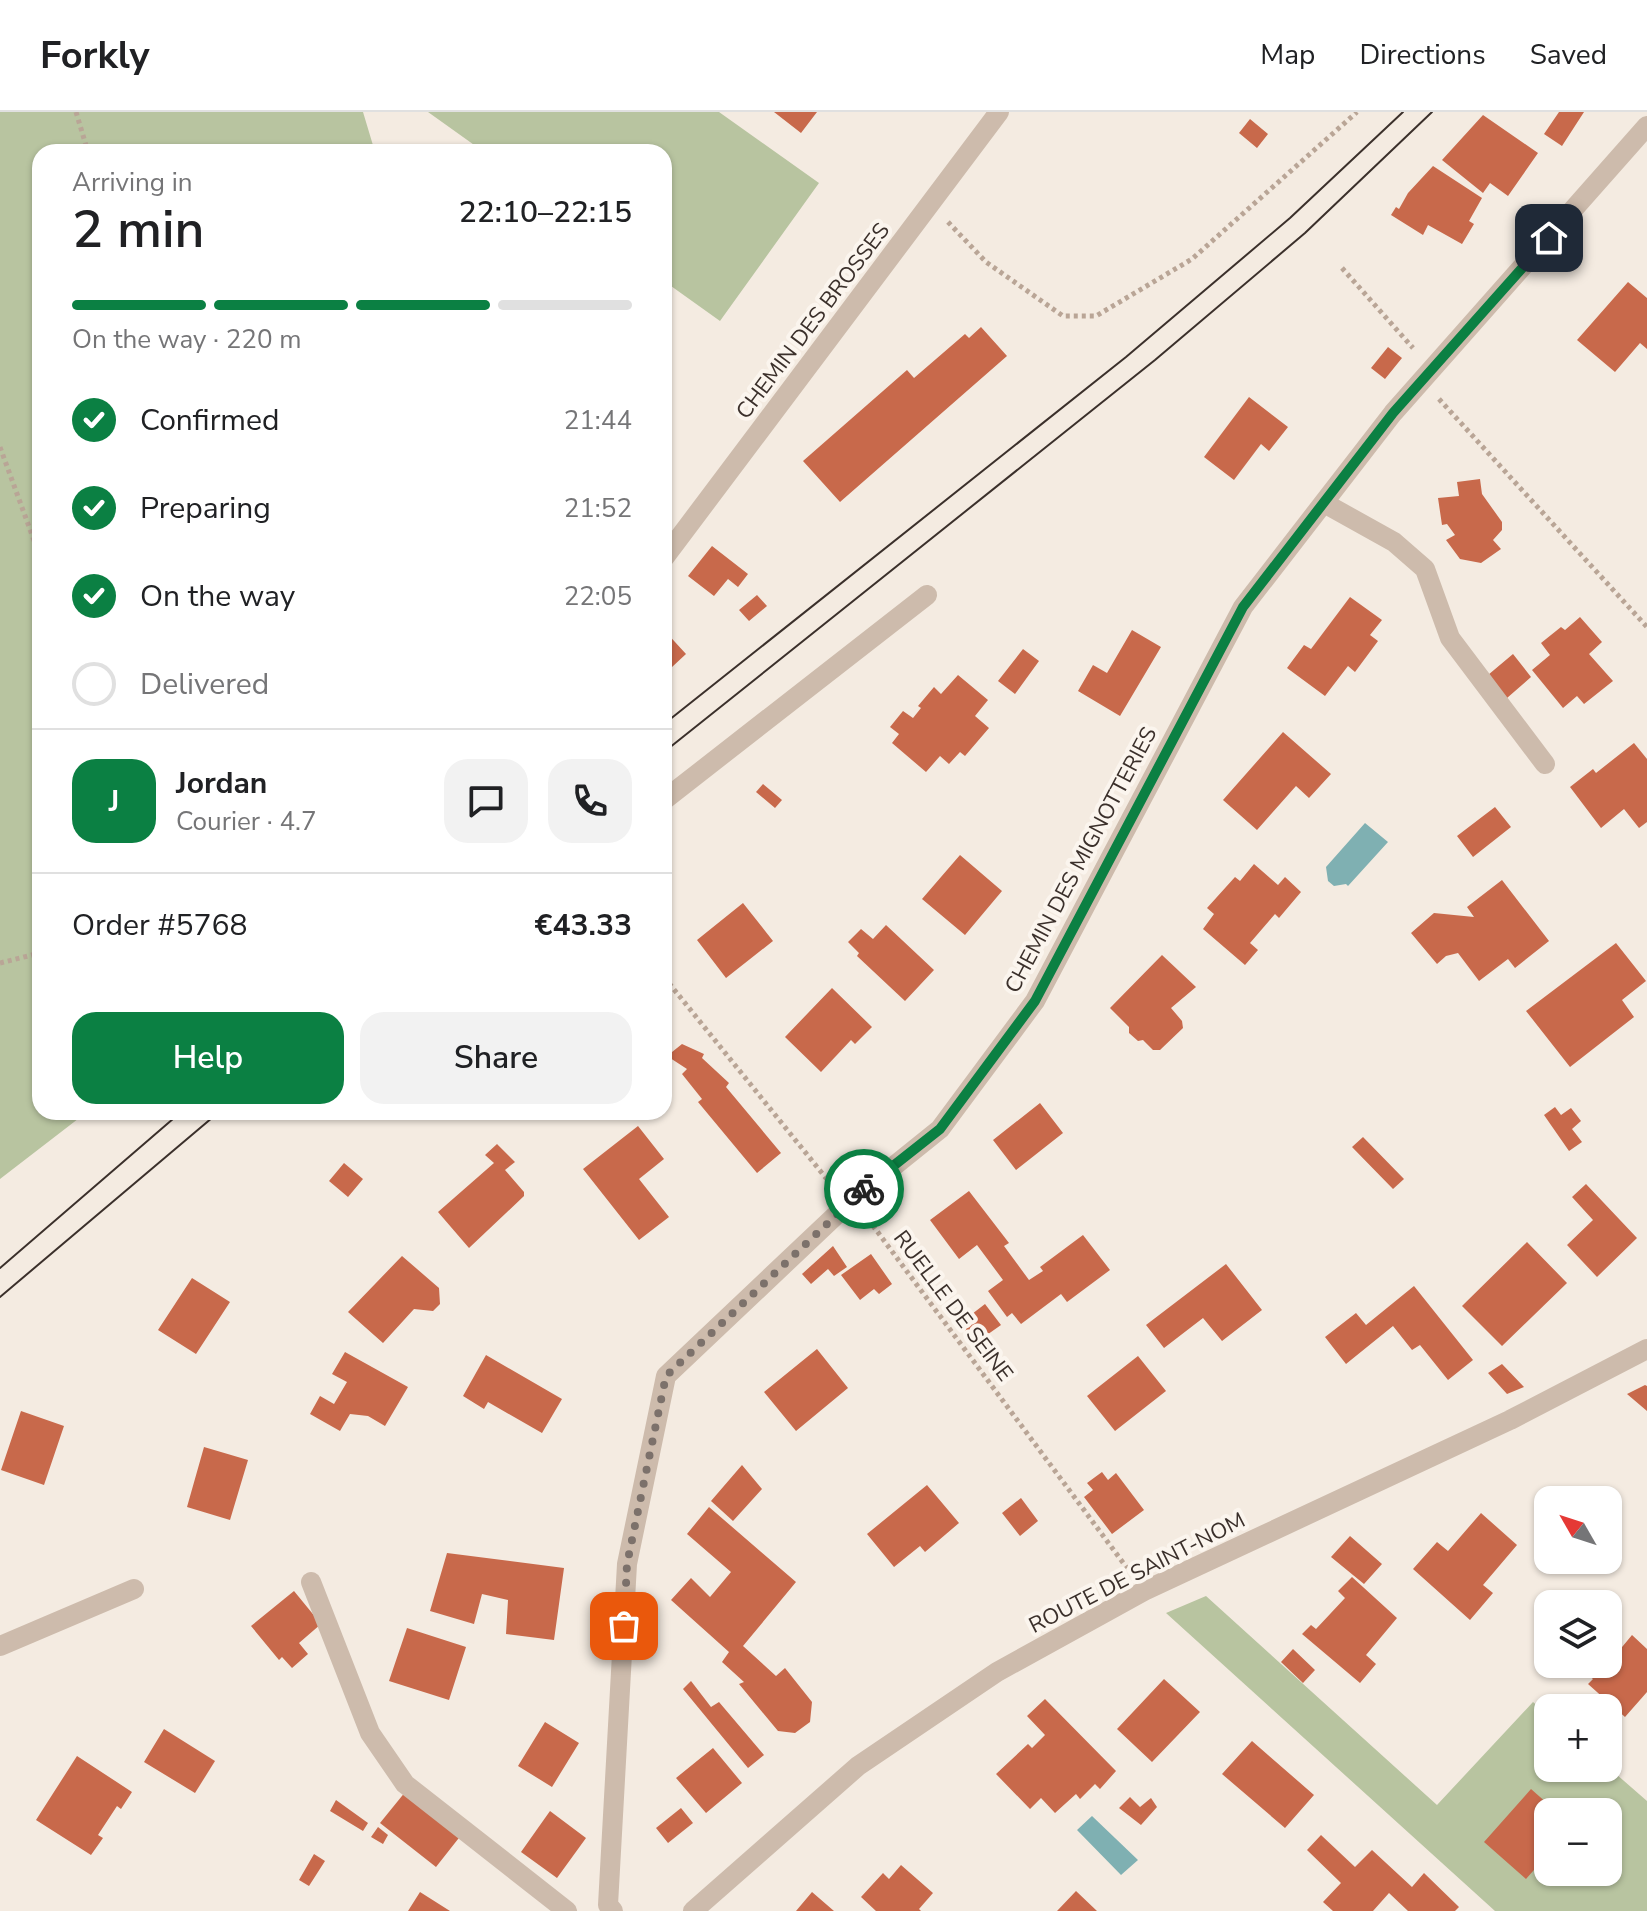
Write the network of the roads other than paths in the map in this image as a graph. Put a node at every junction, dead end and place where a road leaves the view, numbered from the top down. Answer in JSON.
{"nodes":[{"id":1,"x":999,"y":112,"type":"edge"},
{"id":2,"x":1647,"y":126,"type":"edge"},
{"id":3,"x":1324,"y":503,"type":"junction"},
{"id":4,"x":672,"y":547,"type":"edge"},
{"id":5,"x":927,"y":595,"type":"dead end"},
{"id":6,"x":1545,"y":764,"type":"dead end"},
{"id":7,"x":672,"y":794,"type":"edge"},
{"id":8,"x":1647,"y":1349,"type":"edge"},
{"id":9,"x":311,"y":1582,"type":"dead end"},
{"id":10,"x":134,"y":1589,"type":"dead end"},
{"id":11,"x":0,"y":1646,"type":"edge"},
{"id":12,"x":604,"y":1909,"type":"edge"},
{"id":13,"x":567,"y":1911,"type":"edge"},
{"id":14,"x":693,"y":1911,"type":"edge"}],
"edges":[{"from":1,"to":4,"type":"street","name":"CHEMIN DES BROSSES"},
{"from":2,"to":3,"type":"street","name":"CHEMIN DES MIGNOTTERIES"},
{"from":3,"to":6,"type":"street"},
{"from":3,"to":12,"type":"street","name":"CHEMIN DES MIGNOTTERIES"},
{"from":5,"to":7,"type":"street"},
{"from":8,"to":14,"type":"street","name":"ROUTE DE SAINT-NOM"},
{"from":9,"to":13,"type":"street"},
{"from":10,"to":11,"type":"street"}]}
